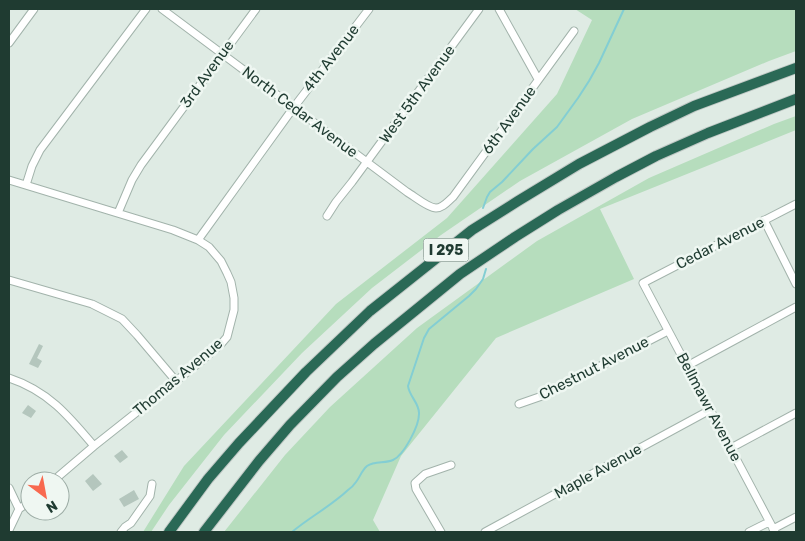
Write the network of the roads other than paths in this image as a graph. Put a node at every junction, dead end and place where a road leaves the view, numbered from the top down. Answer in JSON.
{"nodes":[{"id":1,"x":34,"y":9,"type":"edge"},
{"id":2,"x":146,"y":9,"type":"edge"},
{"id":3,"x":162,"y":9,"type":"edge"},
{"id":4,"x":256,"y":9,"type":"edge"},
{"id":5,"x":369,"y":9,"type":"edge"},
{"id":6,"x":479,"y":9,"type":"edge"},
{"id":7,"x":499,"y":9,"type":"edge"},
{"id":8,"x":574,"y":31,"type":"dead end"},
{"id":9,"x":9,"y":43,"type":"edge"},
{"id":10,"x":223,"y":53,"type":"junction"},
{"id":11,"x":796,"y":68,"type":"edge"},
{"id":12,"x":538,"y":79,"type":"junction"},
{"id":13,"x":796,"y":99,"type":"edge"},
{"id":14,"x":294,"y":107,"type":"junction"},
{"id":15,"x":367,"y":162,"type":"junction"},
{"id":16,"x":9,"y":180,"type":"edge"},
{"id":17,"x":26,"y":185,"type":"junction"},
{"id":18,"x":796,"y":204,"type":"edge"},
{"id":19,"x":441,"y":206,"type":"joint"},
{"id":20,"x":118,"y":213,"type":"junction"},
{"id":21,"x":327,"y":216,"type":"dead end"},
{"id":22,"x":764,"y":220,"type":"junction"},
{"id":23,"x":198,"y":240,"type":"junction"},
{"id":24,"x":9,"y":280,"type":"edge"},
{"id":25,"x":643,"y":283,"type":"joint"},
{"id":26,"x":796,"y":284,"type":"edge"},
{"id":27,"x":796,"y":307,"type":"edge"},
{"id":28,"x":668,"y":331,"type":"junction"},
{"id":29,"x":687,"y":366,"type":"junction"},
{"id":30,"x":9,"y":378,"type":"edge"},
{"id":31,"x":176,"y":381,"type":"junction"},
{"id":32,"x":519,"y":404,"type":"dead end"},
{"id":33,"x":710,"y":410,"type":"junction"},
{"id":34,"x":796,"y":412,"type":"edge"},
{"id":35,"x":94,"y":446,"type":"junction"},
{"id":36,"x":730,"y":448,"type":"junction"},
{"id":37,"x":451,"y":465,"type":"dead end"},
{"id":38,"x":65,"y":471,"type":"edge"},
{"id":39,"x":152,"y":484,"type":"dead end"},
{"id":40,"x":9,"y":488,"type":"edge"},
{"id":41,"x":19,"y":509,"type":"joint"},
{"id":42,"x":796,"y":517,"type":"edge"},
{"id":43,"x":769,"y":522,"type":"junction"},
{"id":44,"x":9,"y":530,"type":"edge"},
{"id":45,"x":123,"y":530,"type":"edge"},
{"id":46,"x":774,"y":531,"type":"edge"},
{"id":47,"x":169,"y":532,"type":"edge"},
{"id":48,"x":204,"y":532,"type":"edge"},
{"id":49,"x":441,"y":532,"type":"edge"},
{"id":50,"x":485,"y":532,"type":"edge"},
{"id":51,"x":749,"y":532,"type":"edge"}],
"edges":[{"from":1,"to":9,"type":"street"},
{"from":2,"to":17,"type":"street"},
{"from":3,"to":10,"type":"street","name":"North Cedar Avenue"},
{"from":4,"to":10,"type":"street","name":"3rd Avenue"},
{"from":5,"to":14,"type":"street","name":"4th Avenue"},
{"from":6,"to":15,"type":"street","name":"West 5th Avenue"},
{"from":7,"to":12,"type":"street"},
{"from":8,"to":12,"type":"street","name":"6th Avenue"},
{"from":10,"to":14,"type":"street","name":"North Cedar Avenue"},
{"from":10,"to":20,"type":"street","name":"3rd Avenue"},
{"from":11,"to":47,"type":"highway","number":"I 295"},
{"from":12,"to":19,"type":"street","name":"6th Avenue"},
{"from":13,"to":48,"type":"highway","number":"I 295"},
{"from":14,"to":15,"type":"street","name":"North Cedar Avenue"},
{"from":14,"to":23,"type":"street","name":"4th Avenue"},
{"from":15,"to":19,"type":"street","name":"North Cedar Avenue"},
{"from":15,"to":21,"type":"street","name":"West 5th Avenue"},
{"from":16,"to":17,"type":"street","name":"Thomas Avenue"},
{"from":17,"to":20,"type":"street","name":"Thomas Avenue"},
{"from":18,"to":22,"type":"street","name":"Cedar Avenue"},
{"from":20,"to":23,"type":"street","name":"Thomas Avenue"},
{"from":22,"to":25,"type":"street","name":"Cedar Avenue"},
{"from":22,"to":26,"type":"street"},
{"from":23,"to":31,"type":"street","name":"Thomas Avenue"},
{"from":24,"to":31,"type":"street"},
{"from":25,"to":28,"type":"street","name":"Bellmawr Avenue"},
{"from":27,"to":29,"type":"street"},
{"from":28,"to":29,"type":"street","name":"Bellmawr Avenue"},
{"from":28,"to":32,"type":"street","name":"Chestnut Avenue"},
{"from":29,"to":33,"type":"street","name":"Bellmawr Avenue"},
{"from":30,"to":35,"type":"street"},
{"from":31,"to":35,"type":"street","name":"Thomas Avenue"},
{"from":33,"to":36,"type":"street","name":"Bellmawr Avenue"},
{"from":33,"to":50,"type":"street","name":"Maple Avenue"},
{"from":34,"to":36,"type":"street"},
{"from":35,"to":38,"type":"street","name":"Thomas Avenue"},
{"from":36,"to":43,"type":"street","name":"Bellmawr Avenue"},
{"from":37,"to":49,"type":"street"},
{"from":39,"to":45,"type":"street"},
{"from":40,"to":41,"type":"street"},
{"from":41,"to":44,"type":"street"},
{"from":42,"to":46,"type":"street"},
{"from":43,"to":46,"type":"street","name":"Bellmawr Avenue"},
{"from":43,"to":51,"type":"street"}]}
